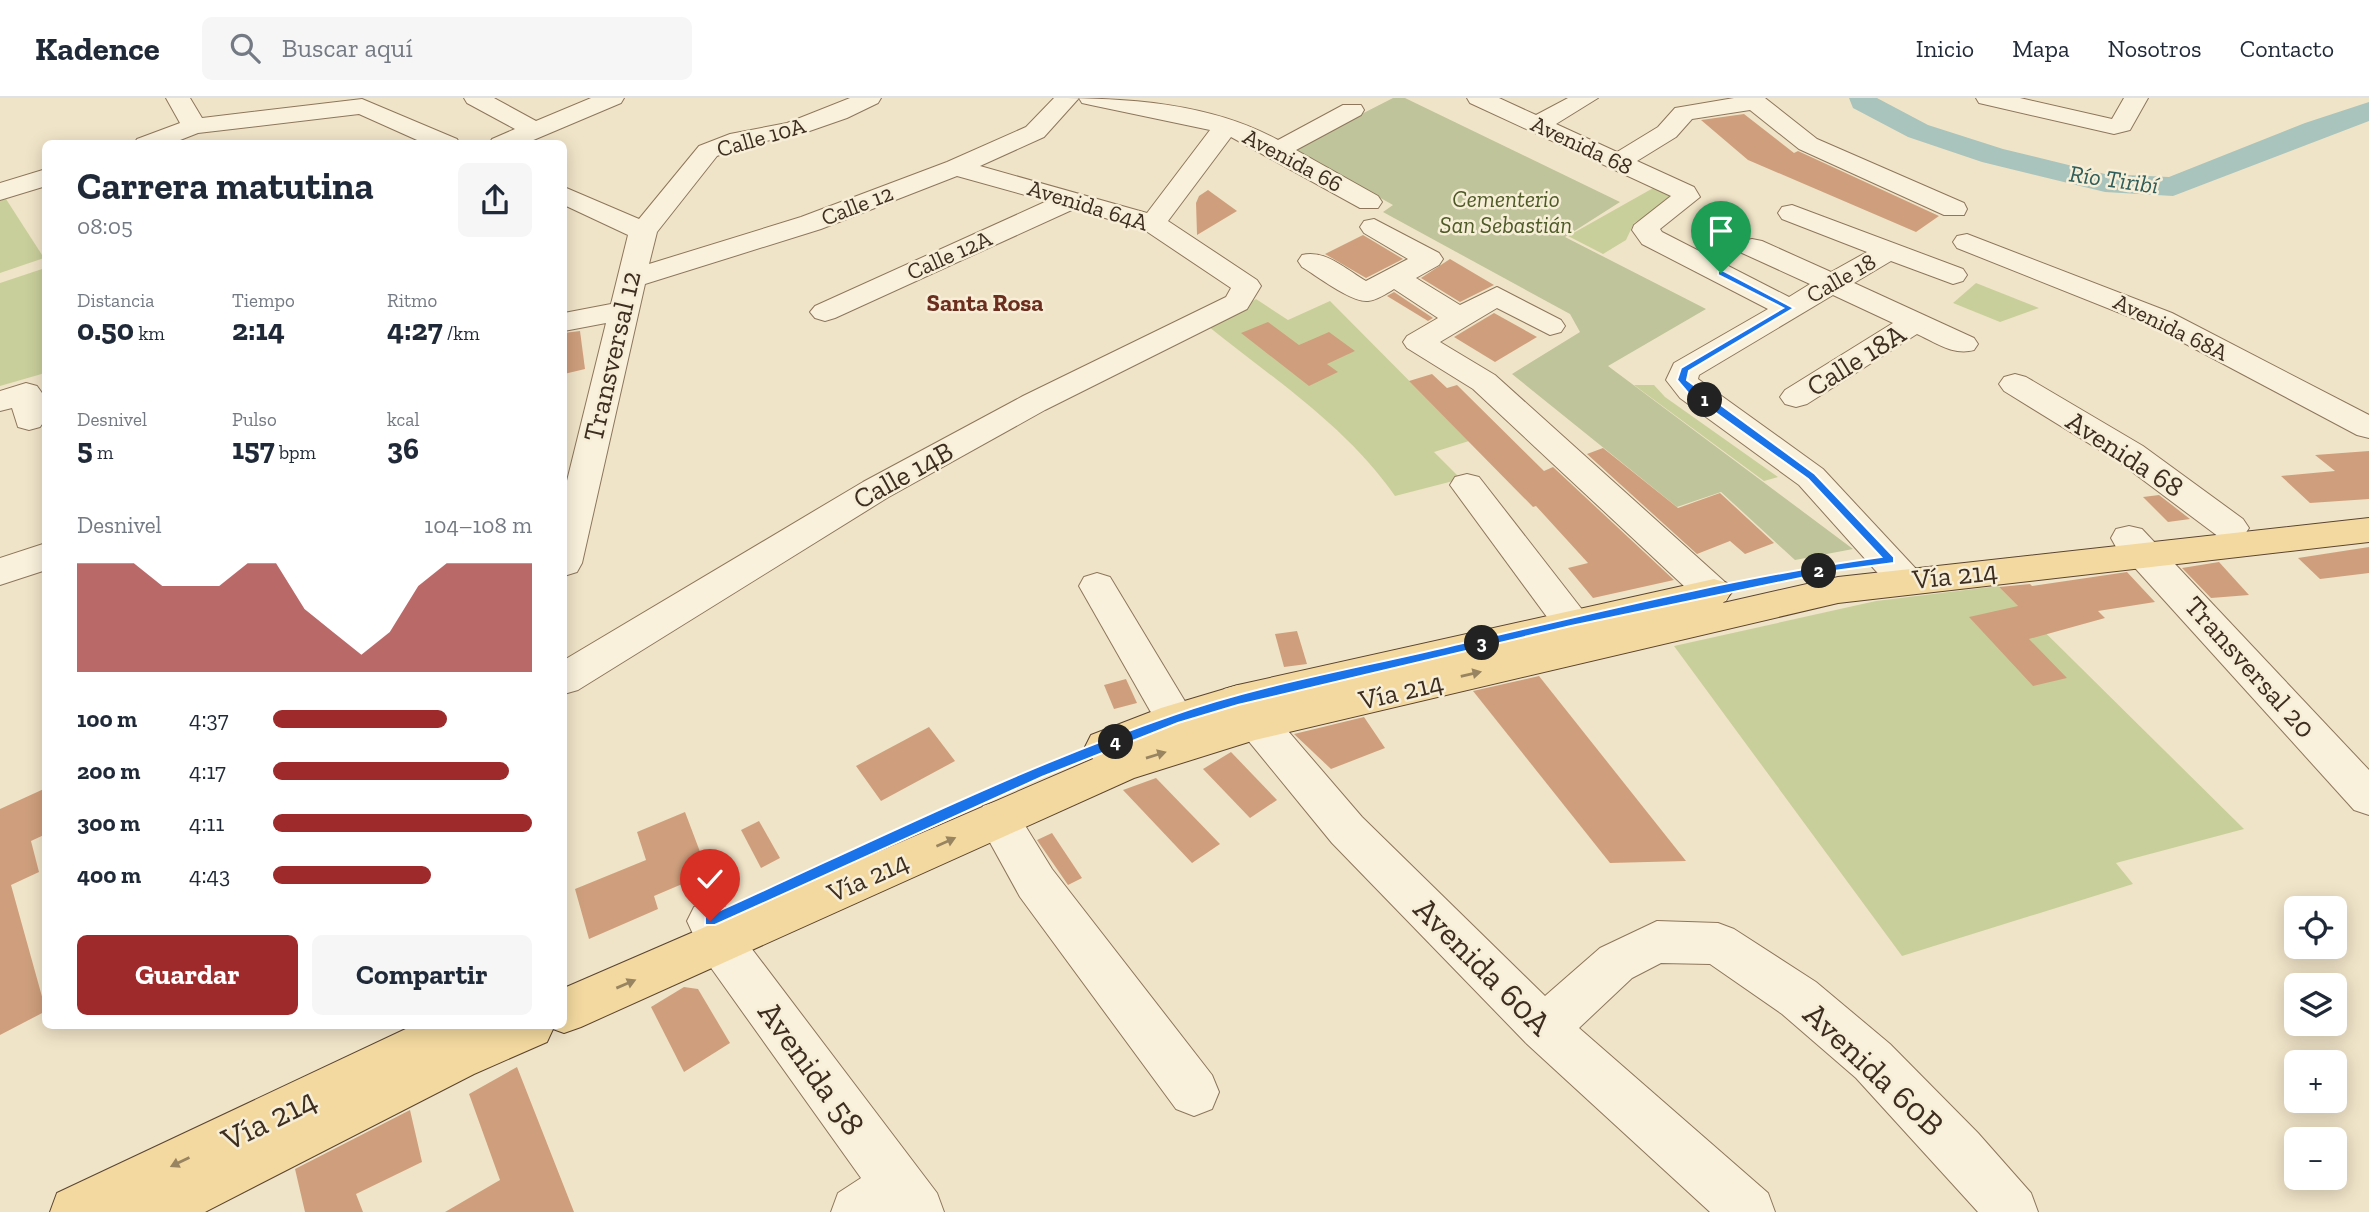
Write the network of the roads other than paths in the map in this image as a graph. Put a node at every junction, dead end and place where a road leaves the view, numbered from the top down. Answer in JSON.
{"nodes":[{"id":1,"x":178,"y":98,"type":"edge"},
{"id":2,"x":475,"y":98,"type":"edge"},
{"id":3,"x":612,"y":98,"type":"edge"},
{"id":4,"x":869,"y":98,"type":"edge"},
{"id":5,"x":1067,"y":98,"type":"edge"},
{"id":6,"x":1091,"y":98,"type":"edge"},
{"id":7,"x":1479,"y":98,"type":"edge"},
{"id":8,"x":1586,"y":98,"type":"edge"},
{"id":9,"x":1988,"y":98,"type":"edge"},
{"id":10,"x":2136,"y":98,"type":"edge"},
{"id":11,"x":1352,"y":110,"type":"dead end"},
{"id":12,"x":194,"y":125,"type":"junction"},
{"id":13,"x":1537,"y":125,"type":"junction"},
{"id":14,"x":1226,"y":126,"type":"junction"},
{"id":15,"x":533,"y":129,"type":"junction"},
{"id":16,"x":156,"y":140,"type":"edge"},
{"id":17,"x":439,"y":140,"type":"edge"},
{"id":18,"x":510,"y":140,"type":"edge"},
{"id":19,"x":1279,"y":149,"type":"junction"},
{"id":20,"x":1618,"y":162,"type":"junction"},
{"id":21,"x":956,"y":167,"type":"junction"},
{"id":22,"x":42,"y":178,"type":"edge"},
{"id":23,"x":0,"y":192,"type":"edge"},
{"id":24,"x":567,"y":196,"type":"edge"},
{"id":25,"x":1074,"y":199,"type":"junction"},
{"id":26,"x":1954,"y":209,"type":"dead end"},
{"id":27,"x":1792,"y":213,"type":"dead end"},
{"id":28,"x":1153,"y":223,"type":"junction"},
{"id":29,"x":643,"y":231,"type":"junction"},
{"id":30,"x":1967,"y":242,"type":"dead end"},
{"id":31,"x":1752,"y":247,"type":"dead end"},
{"id":32,"x":1888,"y":251,"type":"junction"},
{"id":33,"x":1312,"y":261,"type":"dead end"},
{"id":34,"x":1952,"y":275,"type":"dead end"},
{"id":35,"x":1395,"y":278,"type":"junction"},
{"id":36,"x":629,"y":280,"type":"junction"},
{"id":37,"x":1832,"y":284,"type":"junction"},
{"id":38,"x":1247,"y":286,"type":"joint"},
{"id":39,"x":1789,"y":308,"type":"junction"},
{"id":40,"x":622,"y":311,"type":"junction"},
{"id":41,"x":825,"y":312,"type":"dead end"},
{"id":42,"x":1459,"y":318,"type":"junction"},
{"id":43,"x":567,"y":321,"type":"edge"},
{"id":44,"x":1915,"y":322,"type":"junction"},
{"id":45,"x":1550,"y":326,"type":"dead end"},
{"id":46,"x":1963,"y":344,"type":"dead end"},
{"id":47,"x":2015,"y":384,"type":"dead end"},
{"id":48,"x":1796,"y":397,"type":"dead end"},
{"id":49,"x":0,"y":401,"type":"edge"},
{"id":50,"x":29,"y":420,"type":"dead end"},
{"id":51,"x":2369,"y":428,"type":"edge"},
{"id":52,"x":576,"y":459,"type":"edge"},
{"id":53,"x":1467,"y":485,"type":"dead end"},
{"id":54,"x":2369,"y":511,"type":"edge"},
{"id":55,"x":2231,"y":528,"type":"junction"},
{"id":56,"x":2369,"y":530,"type":"edge"},
{"id":57,"x":567,"y":537,"type":"edge"},
{"id":58,"x":2137,"y":547,"type":"junction"},
{"id":59,"x":42,"y":557,"type":"edge"},
{"id":60,"x":1898,"y":570,"type":"junction"},
{"id":61,"x":0,"y":572,"type":"edge"},
{"id":62,"x":1097,"y":586,"type":"dead end"},
{"id":63,"x":1713,"y":592,"type":"junction"},
{"id":64,"x":1571,"y":622,"type":"junction"},
{"id":65,"x":567,"y":676,"type":"edge"},
{"id":66,"x":1247,"y":712,"type":"junction"},
{"id":67,"x":1175,"y":719,"type":"junction"},
{"id":68,"x":2369,"y":799,"type":"edge"},
{"id":69,"x":998,"y":819,"type":"junction"},
{"id":70,"x":715,"y":932,"type":"junction"},
{"id":71,"x":567,"y":982,"type":"edge"},
{"id":72,"x":567,"y":1009,"type":"edge"},
{"id":73,"x":1544,"y":1028,"type":"junction"},
{"id":74,"x":509,"y":1029,"type":"edge"},
{"id":75,"x":461,"y":1036,"type":"edge"},
{"id":76,"x":1194,"y":1092,"type":"dead end"},
{"id":77,"x":891,"y":1203,"type":"edge"},
{"id":78,"x":76,"y":1212,"type":"edge"},
{"id":79,"x":150,"y":1212,"type":"edge"},
{"id":80,"x":1749,"y":1212,"type":"edge"},
{"id":81,"x":2012,"y":1212,"type":"edge"}],
"edges":[{"from":1,"to":12,"type":"street"},
{"from":2,"to":15,"type":"street"},
{"from":3,"to":15,"type":"street"},
{"from":4,"to":29,"type":"street","name":"Calle 10A"},
{"from":5,"to":21,"type":"street","name":"Calle 12"},
{"from":6,"to":14,"type":"street","name":"Avenida 66"},
{"from":7,"to":13,"type":"street","name":"Avenida 68"},
{"from":8,"to":13,"type":"street"},
{"from":9,"to":10,"type":"street"},
{"from":11,"to":19,"type":"street"},
{"from":12,"to":16,"type":"street"},
{"from":12,"to":17,"type":"street"},
{"from":13,"to":20,"type":"street","name":"Avenida 68"},
{"from":14,"to":19,"type":"street","name":"Avenida 66"},
{"from":14,"to":28,"type":"street"},
{"from":15,"to":18,"type":"street"},
{"from":19,"to":35,"type":"street","name":"Avenida 66"},
{"from":20,"to":26,"type":"street"},
{"from":20,"to":39,"type":"street","name":"Avenida 68"},
{"from":21,"to":25,"type":"street","name":"Avenida 64A"},
{"from":21,"to":36,"type":"street","name":"Calle 12"},
{"from":22,"to":23,"type":"street"},
{"from":24,"to":29,"type":"street"},
{"from":25,"to":28,"type":"street","name":"Avenida 64A"},
{"from":25,"to":41,"type":"street","name":"Calle 12A"},
{"from":27,"to":32,"type":"street"},
{"from":28,"to":38,"type":"street","name":"Avenida 64A"},
{"from":29,"to":36,"type":"street","name":"Transversal 12"},
{"from":30,"to":51,"type":"street","name":"Avenida 68A"},
{"from":31,"to":37,"type":"street"},
{"from":32,"to":34,"type":"street"},
{"from":32,"to":37,"type":"street","name":"Calle 18"},
{"from":33,"to":35,"type":"street"},
{"from":35,"to":42,"type":"street"},
{"from":36,"to":40,"type":"street","name":"Transversal 12"},
{"from":37,"to":39,"type":"street","name":"Calle 18"},
{"from":37,"to":44,"type":"street"},
{"from":38,"to":65,"type":"street","name":"Calle 14B"},
{"from":39,"to":60,"type":"street","name":"Calle 18"},
{"from":40,"to":43,"type":"street"},
{"from":40,"to":52,"type":"street","name":"Transversal 12"},
{"from":42,"to":45,"type":"street"},
{"from":42,"to":63,"type":"street"},
{"from":44,"to":46,"type":"street"},
{"from":44,"to":48,"type":"street","name":"Calle 18A"},
{"from":47,"to":55,"type":"street","name":"Avenida 68"},
{"from":49,"to":50,"type":"street"},
{"from":52,"to":57,"type":"street","name":"Transversal 12"},
{"from":53,"to":64,"type":"street"},
{"from":54,"to":55,"type":"main road","name":"Vía 214"},
{"from":55,"to":58,"type":"main road","name":"Vía 214"},
{"from":56,"to":58,"type":"main road","name":"Vía 214"},
{"from":58,"to":60,"type":"main road","name":"Vía 214"},
{"from":58,"to":68,"type":"street","name":"Transversal 20"},
{"from":59,"to":61,"type":"street"},
{"from":60,"to":63,"type":"main road","name":"Vía 214"},
{"from":66,"to":60,"type":"main road","name":"Vía 214","one_way":true},
{"from":62,"to":67,"type":"street"},
{"from":63,"to":64,"type":"main road","name":"Vía 214"},
{"from":64,"to":66,"type":"main road","name":"Vía 214"},
{"from":66,"to":67,"type":"main road","name":"Vía 214"},
{"from":69,"to":66,"type":"main road","name":"Vía 214","one_way":true},
{"from":66,"to":73,"type":"street","name":"Avenida 60A"},
{"from":67,"to":70,"type":"main road","name":"Vía 214"},
{"from":70,"to":69,"type":"main road","name":"Vía 214","one_way":true},
{"from":69,"to":76,"type":"street"},
{"from":70,"to":71,"type":"main road","name":"Vía 214"},
{"from":72,"to":70,"type":"main road","name":"Vía 214","one_way":true},
{"from":70,"to":77,"type":"street","name":"Avenida 58"},
{"from":73,"to":80,"type":"street","name":"Avenida 60A"},
{"from":73,"to":81,"type":"street","name":"Avenida 60B"},
{"from":74,"to":75,"type":"main road","name":"Vía 214"},
{"from":75,"to":78,"type":"main road","name":"Vía 214","one_way":true},
{"from":75,"to":79,"type":"main road","name":"Vía 214"}]}
